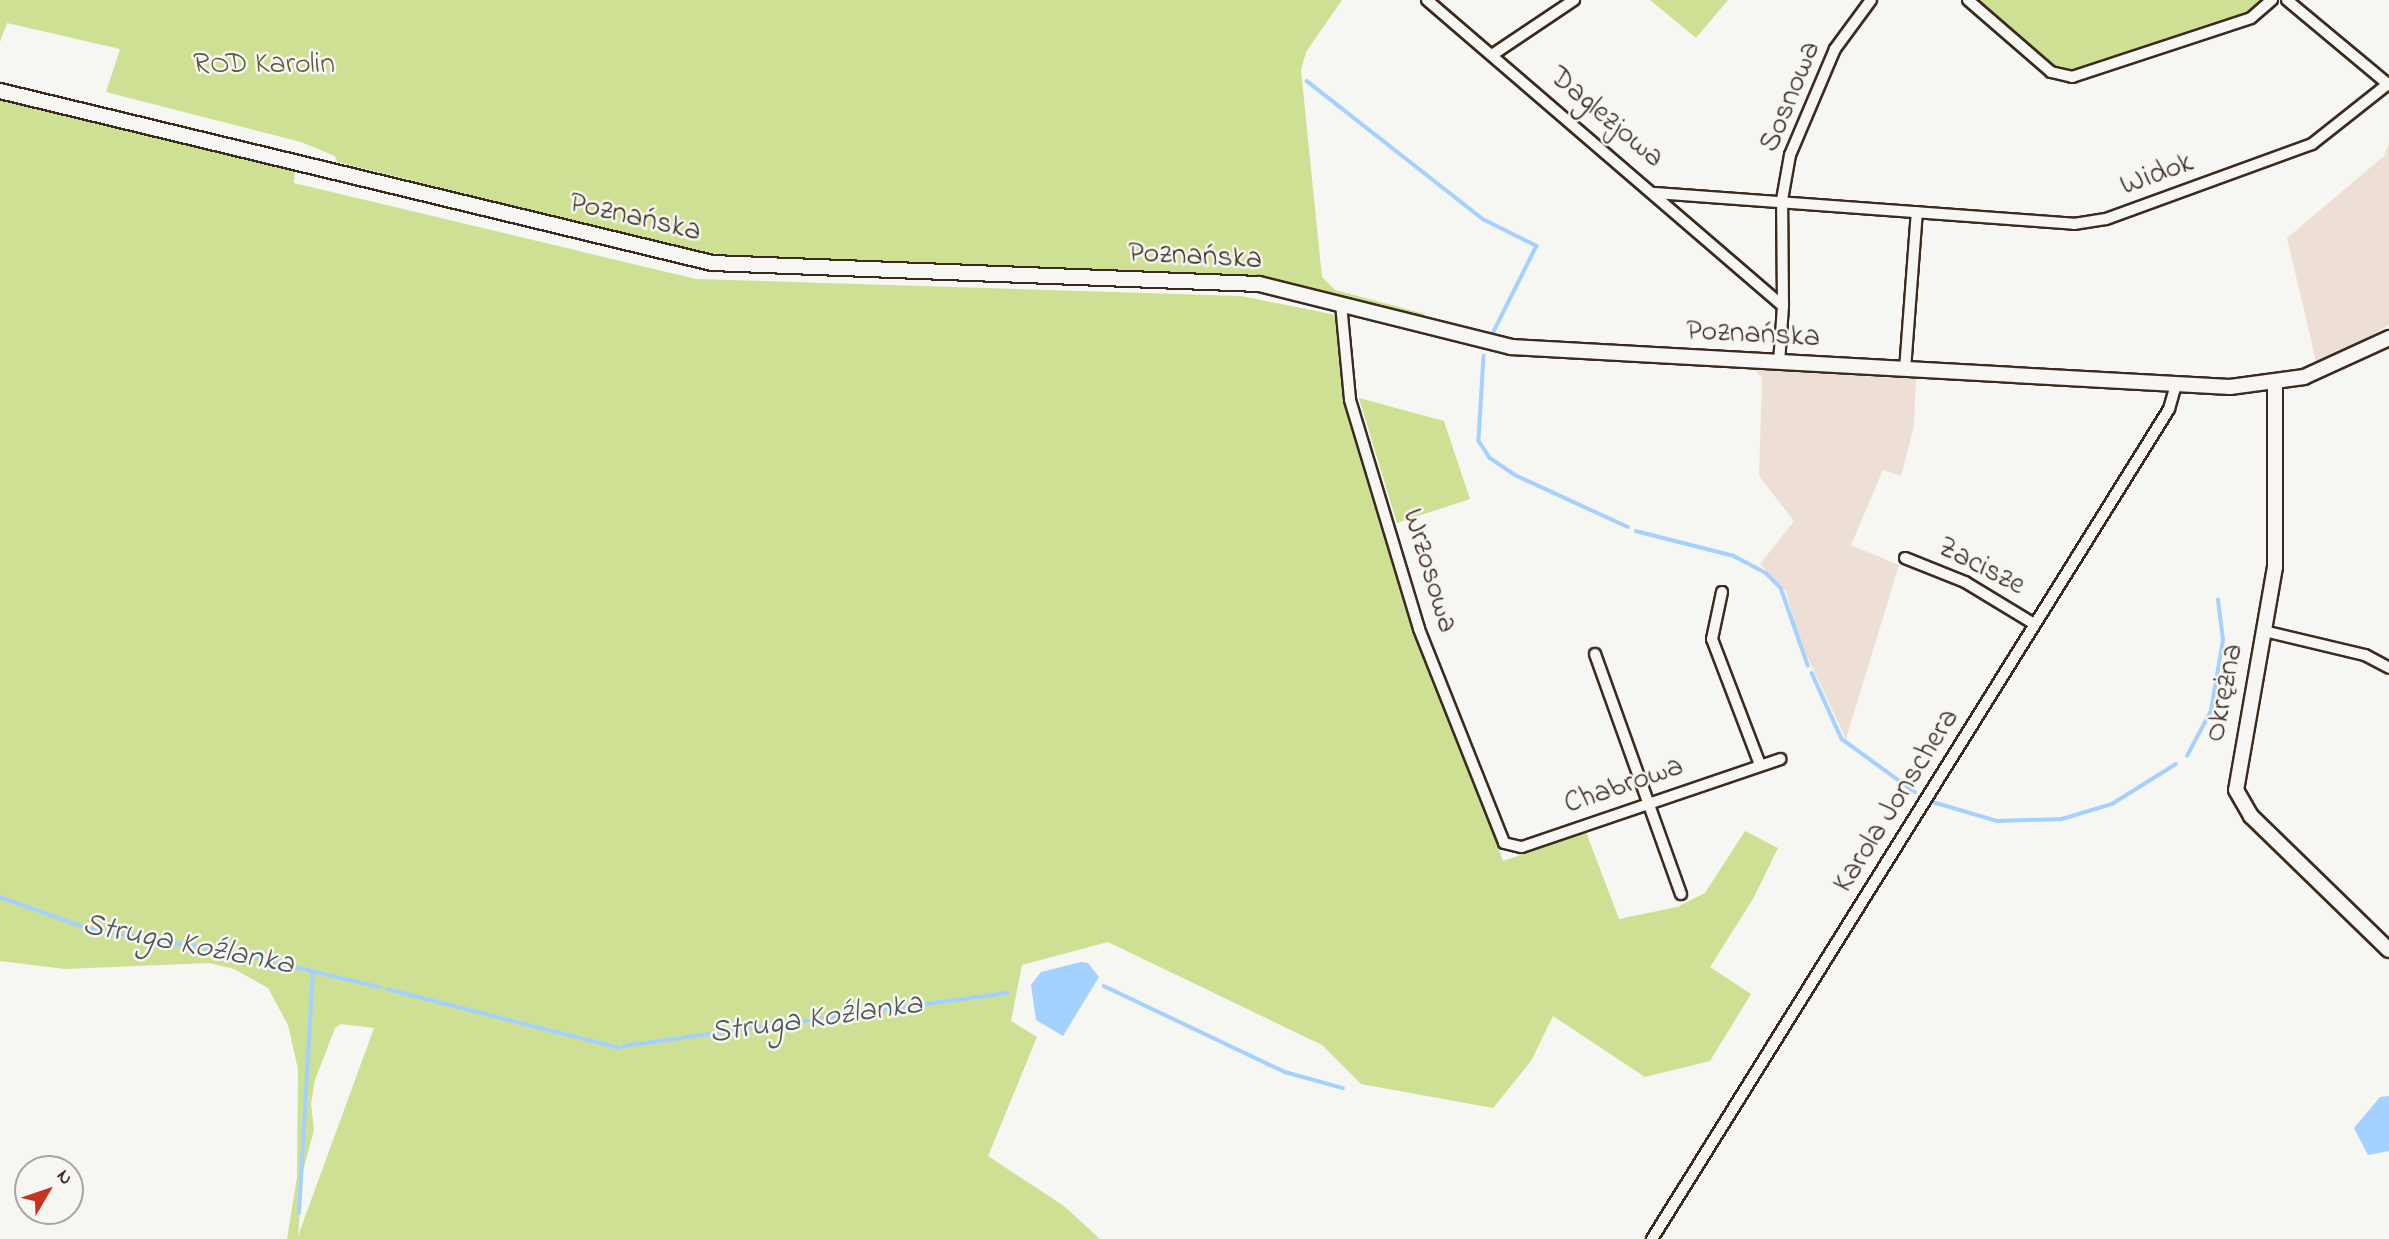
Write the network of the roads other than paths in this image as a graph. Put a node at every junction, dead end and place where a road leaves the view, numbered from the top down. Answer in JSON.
{"nodes":[{"id":1,"x":1427,"y":0,"type":"edge"},
{"id":2,"x":1574,"y":0,"type":"edge"},
{"id":3,"x":1871,"y":0,"type":"edge"},
{"id":4,"x":1968,"y":0,"type":"edge"},
{"id":5,"x":2272,"y":0,"type":"edge"},
{"id":6,"x":2287,"y":0,"type":"edge"},
{"id":7,"x":1492,"y":55,"type":"junction"},
{"id":8,"x":2388,"y":84,"type":"edge"},
{"id":9,"x":0,"y":91,"type":"edge"},
{"id":10,"x":1655,"y":193,"type":"junction"},
{"id":11,"x":1782,"y":200,"type":"junction"},
{"id":12,"x":1917,"y":212,"type":"junction"},
{"id":13,"x":1341,"y":303,"type":"junction"},
{"id":14,"x":1783,"y":306,"type":"junction"},
{"id":15,"x":2389,"y":338,"type":"edge"},
{"id":16,"x":1779,"y":363,"type":"junction"},
{"id":17,"x":1905,"y":370,"type":"junction"},
{"id":18,"x":2275,"y":383,"type":"junction"},
{"id":19,"x":2176,"y":385,"type":"junction"},
{"id":20,"x":1905,"y":558,"type":"dead end"},
{"id":21,"x":1722,"y":592,"type":"dead end"},
{"id":22,"x":2034,"y":624,"type":"junction"},
{"id":23,"x":2264,"y":631,"type":"junction"},
{"id":24,"x":1595,"y":654,"type":"dead end"},
{"id":25,"x":2389,"y":668,"type":"edge"},
{"id":26,"x":1780,"y":759,"type":"dead end"},
{"id":27,"x":1760,"y":765,"type":"junction"},
{"id":28,"x":1648,"y":804,"type":"junction"},
{"id":29,"x":1504,"y":843,"type":"joint"},
{"id":30,"x":1681,"y":894,"type":"dead end"},
{"id":31,"x":2389,"y":950,"type":"edge"},
{"id":32,"x":1652,"y":1239,"type":"edge"}],
"edges":[{"from":1,"to":7,"type":"street","name":"Daglezjowa"},
{"from":2,"to":7,"type":"street"},
{"from":3,"to":11,"type":"street","name":"Sosnowa"},
{"from":4,"to":5,"type":"street"},
{"from":6,"to":8,"type":"street"},
{"from":7,"to":10,"type":"street","name":"Daglezjowa"},
{"from":8,"to":12,"type":"street","name":"Widok"},
{"from":9,"to":13,"type":"street","name":"Poznańska"},
{"from":10,"to":11,"type":"street","name":"Daglezjowa"},
{"from":10,"to":14,"type":"street"},
{"from":11,"to":12,"type":"street","name":"Widok"},
{"from":11,"to":14,"type":"street","name":"Sosnowa"},
{"from":12,"to":17,"type":"street"},
{"from":13,"to":16,"type":"street","name":"Poznańska"},
{"from":13,"to":29,"type":"street","name":"Wrzosowa"},
{"from":14,"to":16,"type":"street","name":"Sosnowa"},
{"from":15,"to":18,"type":"street","name":"Poznańska"},
{"from":16,"to":17,"type":"street","name":"Poznańska"},
{"from":17,"to":19,"type":"street","name":"Poznańska"},
{"from":18,"to":19,"type":"street","name":"Poznańska"},
{"from":18,"to":23,"type":"street","name":"Okrężna"},
{"from":19,"to":22,"type":"street","name":"Karola Jonschera"},
{"from":20,"to":22,"type":"street","name":"Zacisze"},
{"from":21,"to":27,"type":"street"},
{"from":22,"to":32,"type":"street","name":"Karola Jonschera"},
{"from":23,"to":25,"type":"street"},
{"from":23,"to":31,"type":"street","name":"Okrężna"},
{"from":24,"to":28,"type":"street"},
{"from":26,"to":27,"type":"street","name":"Chabrowa"},
{"from":27,"to":28,"type":"street","name":"Chabrowa"},
{"from":28,"to":29,"type":"street","name":"Chabrowa"},
{"from":28,"to":30,"type":"street"}]}
